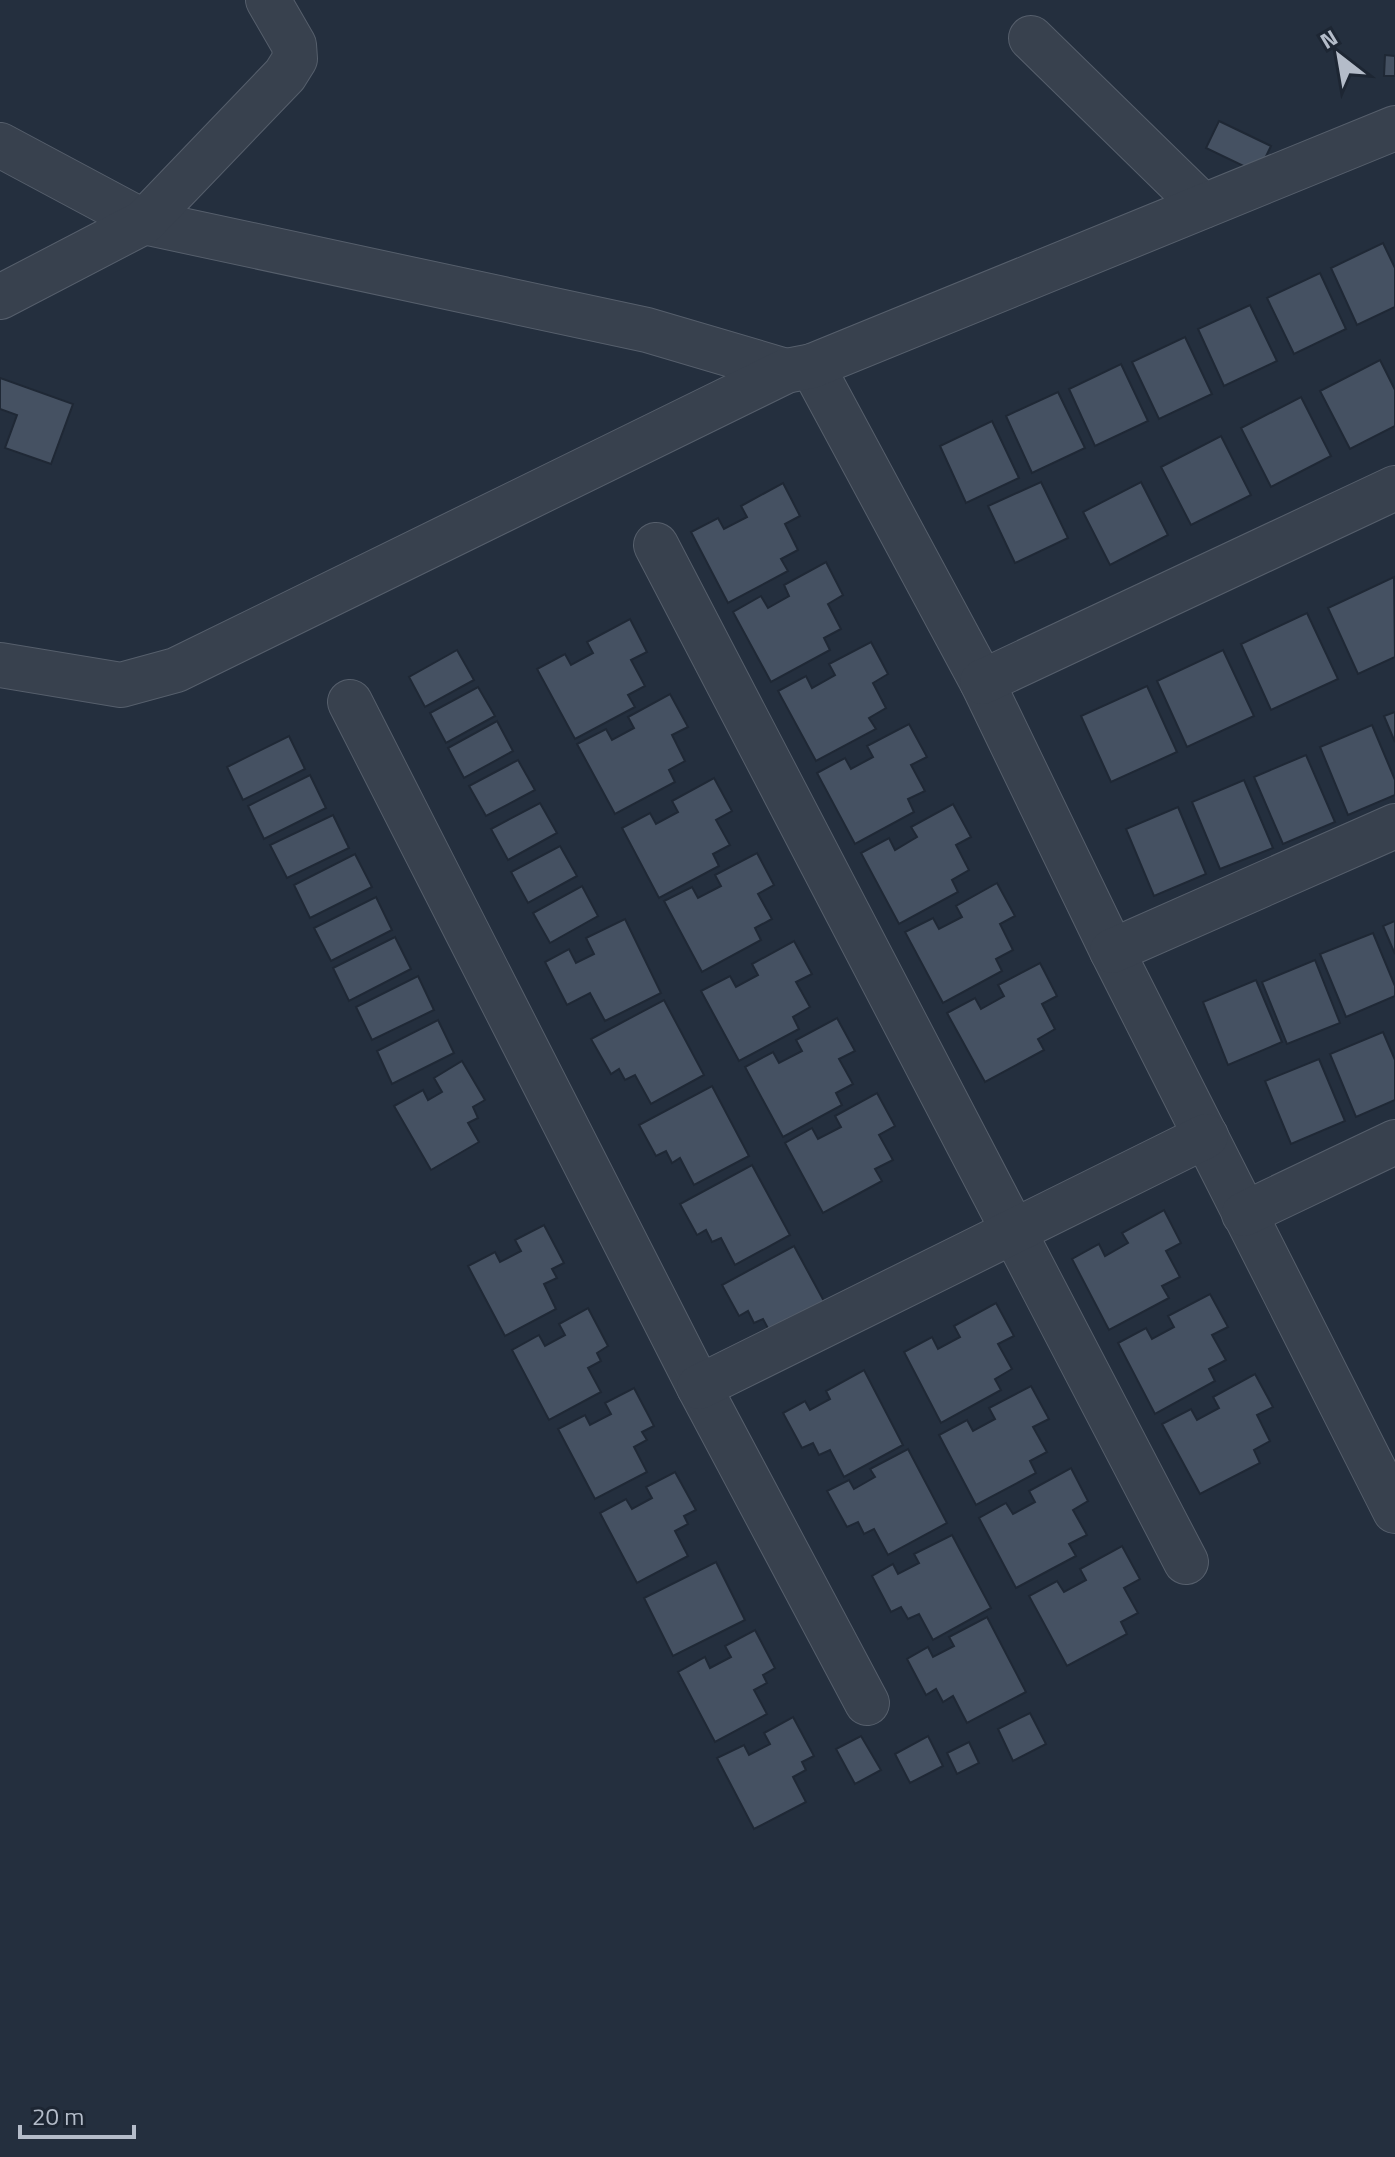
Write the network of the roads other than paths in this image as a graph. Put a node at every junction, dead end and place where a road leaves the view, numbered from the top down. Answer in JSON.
{"nodes":[{"id":1,"x":268,"y":0,"type":"edge"},
{"id":2,"x":1031,"y":38,"type":"dead end"},
{"id":3,"x":1395,"y":128,"type":"edge"},
{"id":4,"x":0,"y":145,"type":"edge"},
{"id":5,"x":1203,"y":206,"type":"junction"},
{"id":6,"x":144,"y":222,"type":"junction"},
{"id":7,"x":0,"y":297,"type":"edge"},
{"id":8,"x":799,"y":368,"type":"junction"},
{"id":9,"x":1395,"y":488,"type":"edge"},
{"id":10,"x":656,"y":545,"type":"dead end"},
{"id":11,"x":0,"y":665,"type":"edge"},
{"id":12,"x":982,"y":682,"type":"junction"},
{"id":13,"x":350,"y":702,"type":"dead end"},
{"id":14,"x":1395,"y":826,"type":"edge"},
{"id":15,"x":1112,"y":951,"type":"junction"},
{"id":16,"x":1206,"y":1136,"type":"junction"},
{"id":17,"x":1395,"y":1142,"type":"edge"},
{"id":18,"x":1244,"y":1214,"type":"junction"},
{"id":19,"x":1013,"y":1233,"type":"junction"},
{"id":20,"x":699,"y":1387,"type":"junction"},
{"id":21,"x":1395,"y":1511,"type":"edge"},
{"id":22,"x":1186,"y":1562,"type":"dead end"},
{"id":23,"x":867,"y":1703,"type":"dead end"}],
"edges":[{"from":1,"to":6,"type":"street"},
{"from":2,"to":5,"type":"street"},
{"from":3,"to":5,"type":"street"},
{"from":4,"to":6,"type":"street"},
{"from":5,"to":8,"type":"street"},
{"from":6,"to":7,"type":"street"},
{"from":6,"to":8,"type":"street"},
{"from":8,"to":11,"type":"street"},
{"from":8,"to":12,"type":"street"},
{"from":9,"to":12,"type":"street"},
{"from":10,"to":19,"type":"street"},
{"from":12,"to":15,"type":"street"},
{"from":13,"to":20,"type":"street"},
{"from":14,"to":15,"type":"street"},
{"from":15,"to":16,"type":"street"},
{"from":16,"to":18,"type":"street"},
{"from":16,"to":19,"type":"street"},
{"from":17,"to":18,"type":"street"},
{"from":18,"to":21,"type":"street"},
{"from":19,"to":20,"type":"street"},
{"from":19,"to":22,"type":"street"},
{"from":20,"to":23,"type":"street"}]}
